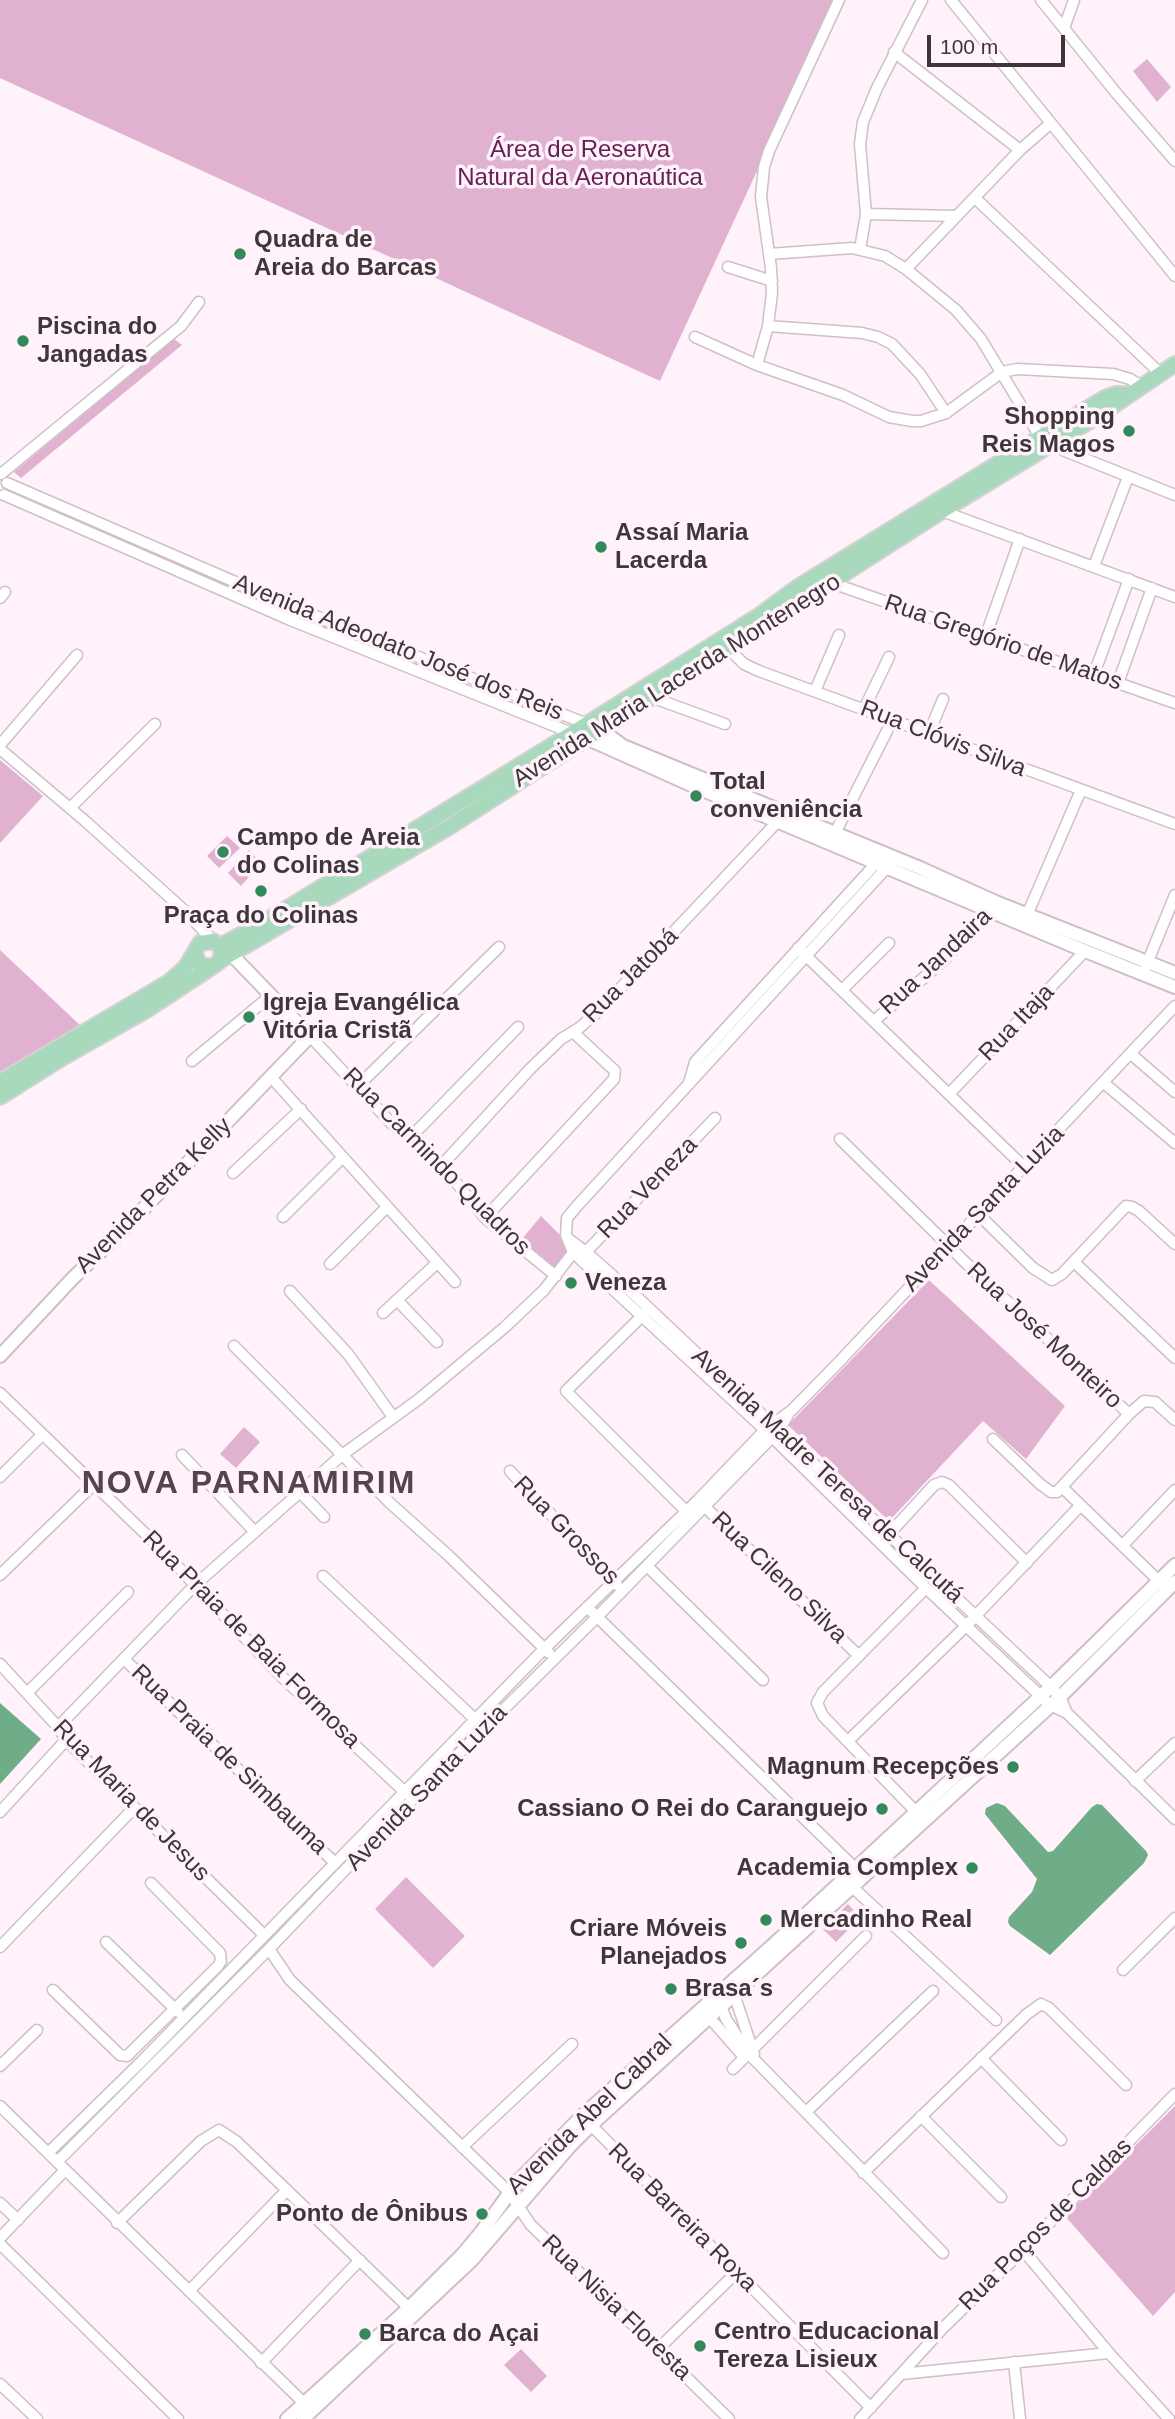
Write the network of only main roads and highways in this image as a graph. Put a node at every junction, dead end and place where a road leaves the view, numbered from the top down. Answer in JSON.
{"nodes":[{"id":1,"x":1175,"y":364,"type":"edge"},
{"id":2,"x":1045,"y":441,"type":"junction"},
{"id":3,"x":725,"y":643,"type":"junction"},
{"id":4,"x":586,"y":731,"type":"junction"},
{"id":5,"x":996,"y":907,"type":"junction"},
{"id":6,"x":213,"y":952,"type":"junction"},
{"id":7,"x":1145,"y":968,"type":"junction"},
{"id":8,"x":1175,"y":973,"type":"edge"},
{"id":9,"x":1175,"y":987,"type":"edge"},
{"id":10,"x":310,"y":1037,"type":"joint"},
{"id":11,"x":0,"y":1082,"type":"edge"},
{"id":12,"x":0,"y":1097,"type":"edge"},
{"id":13,"x":0,"y":1356,"type":"edge"},
{"id":14,"x":1175,"y":1564,"type":"edge"},
{"id":15,"x":1167,"y":1584,"type":"edge"},
{"id":16,"x":919,"y":1816,"type":"junction"},
{"id":17,"x":848,"y":1882,"type":"junction"},
{"id":18,"x":586,"y":2121,"type":"junction"},
{"id":19,"x":412,"y":2311,"type":"junction"},
{"id":20,"x":306,"y":2411,"type":"edge"},
{"id":21,"x":287,"y":2419,"type":"edge"}],
"edges":[{"from":1,"to":2,"type":"main road","name":"Avenida Maria Lacerda Montenegro"},
{"from":2,"to":3,"type":"main road","name":"Avenida Maria Lacerda Montenegro"},
{"from":2,"to":3,"type":"main road","name":"Avenida Maria Lacerda Montenegro"},
{"from":3,"to":4,"type":"main road","name":"Avenida Maria Lacerda Montenegro"},
{"from":3,"to":4,"type":"main road","name":"Avenida Maria Lacerda Montenegro"},
{"from":4,"to":5,"type":"main road","name":"Avenida Adeodato José dos Reis"},
{"from":4,"to":6,"type":"main road","name":"Avenida Maria Lacerda Montenegro"},
{"from":5,"to":7,"type":"main road","name":"Avenida Adeodato José dos Reis"},
{"from":5,"to":7,"type":"main road","name":"Avenida Adeodato José dos Reis"},
{"from":6,"to":10,"type":"main road","name":"Rua Carmindo Quadros"},
{"from":6,"to":11,"type":"main road","name":"Avenida Maria Lacerda Montenegro"},
{"from":6,"to":12,"type":"main road","name":"Avenida Maria Lacerda Montenegro"},
{"from":7,"to":8,"type":"main road","name":"Avenida Adeodato José dos Reis"},
{"from":7,"to":9,"type":"main road","name":"Avenida Adeodato José dos Reis"},
{"from":10,"to":13,"type":"main road","name":"Avenida Petra Kelly"},
{"from":14,"to":15,"type":"main road","name":"Avenida Abel Cabral"},
{"from":15,"to":16,"type":"main road","name":"Avenida Abel Cabral"},
{"from":15,"to":16,"type":"main road","name":"Avenida Abel Cabral"},
{"from":16,"to":17,"type":"main road","name":"Avenida Abel Cabral"},
{"from":16,"to":17,"type":"main road","name":"Avenida Abel Cabral"},
{"from":17,"to":18,"type":"main road","name":"Avenida Abel Cabral"},
{"from":17,"to":18,"type":"main road","name":"Avenida Abel Cabral"},
{"from":18,"to":19,"type":"main road","name":"Avenida Abel Cabral"},
{"from":18,"to":19,"type":"main road","name":"Avenida Abel Cabral"},
{"from":19,"to":20,"type":"main road","name":"Avenida Abel Cabral"},
{"from":20,"to":21,"type":"main road","name":"Avenida Abel Cabral"}]}
